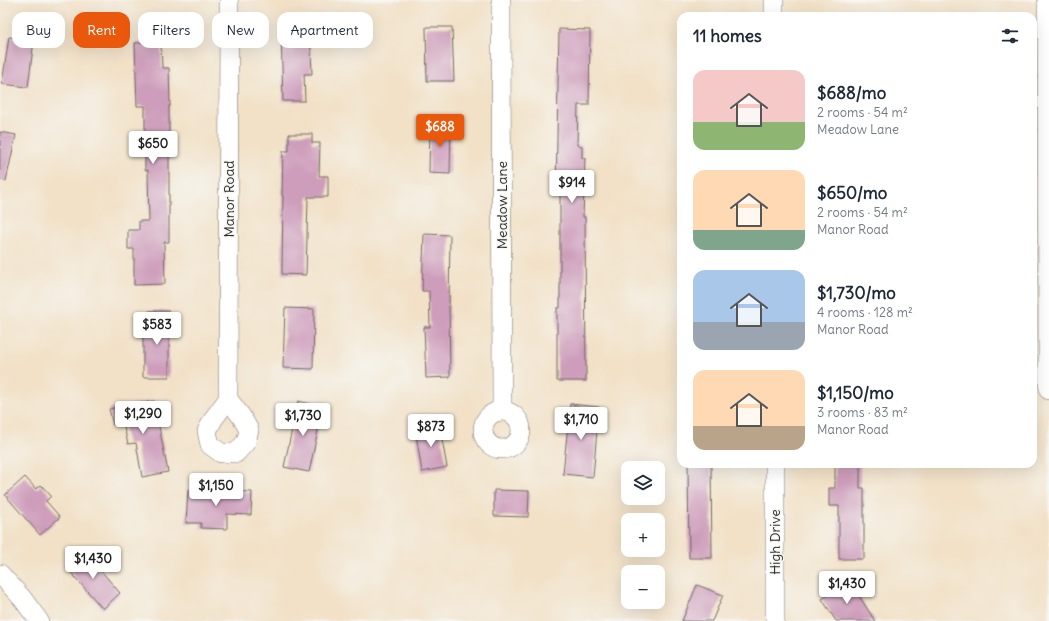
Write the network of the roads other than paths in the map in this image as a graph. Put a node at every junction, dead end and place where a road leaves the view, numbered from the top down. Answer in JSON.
{"nodes":[{"id":1,"x":229,"y":0,"type":"edge"},
{"id":2,"x":502,"y":0,"type":"edge"},
{"id":3,"x":774,"y":0,"type":"edge"},
{"id":4,"x":1047,"y":0,"type":"edge"},
{"id":5,"x":774,"y":12,"type":"edge"},
{"id":6,"x":1049,"y":390,"type":"edge"},
{"id":7,"x":228,"y":399,"type":"dead end"},
{"id":8,"x":502,"y":410,"type":"dead end"},
{"id":9,"x":775,"y":468,"type":"edge"},
{"id":10,"x":0,"y":574,"type":"edge"},
{"id":11,"x":39,"y":621,"type":"edge"},
{"id":12,"x":775,"y":621,"type":"edge"}],
"edges":[{"from":1,"to":7,"type":"street","name":"Manor Road"},
{"from":2,"to":8,"type":"street","name":"Meadow Lane"},
{"from":3,"to":5,"type":"street"},
{"from":4,"to":6,"type":"street"},
{"from":9,"to":12,"type":"street","name":"High Drive"},
{"from":10,"to":11,"type":"street"}]}
